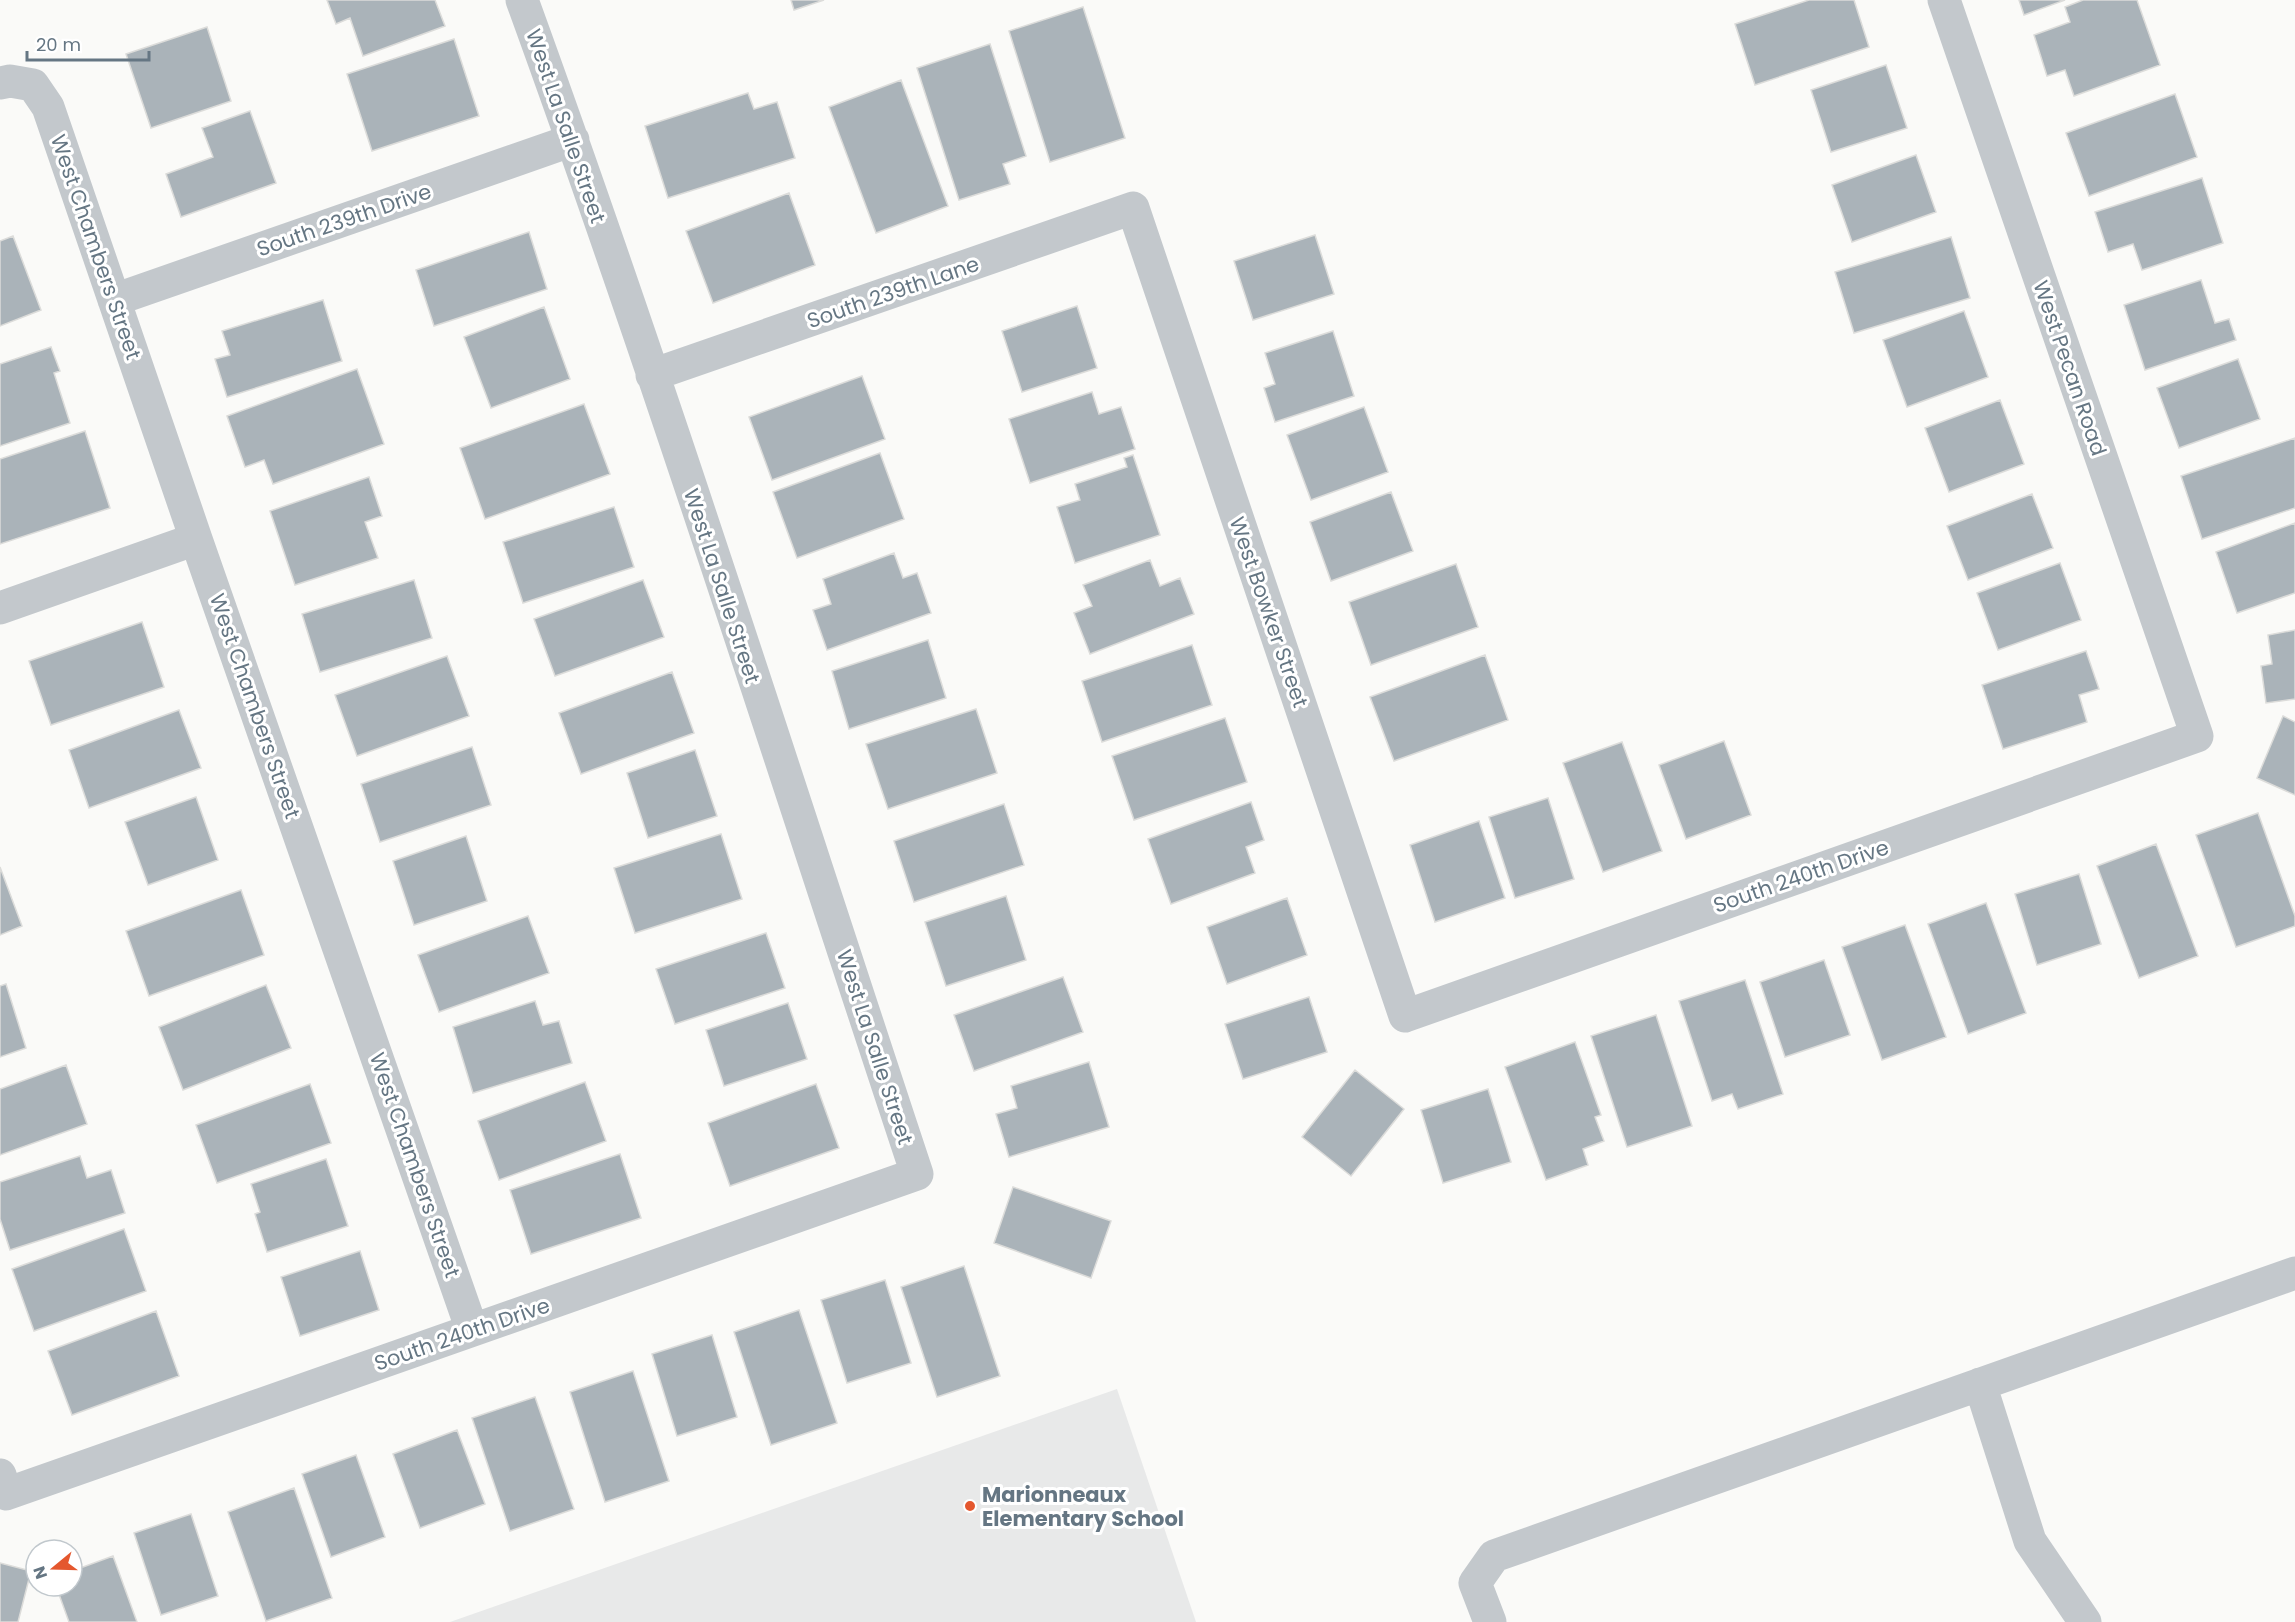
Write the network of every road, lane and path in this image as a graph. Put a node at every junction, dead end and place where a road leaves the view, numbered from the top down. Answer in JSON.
{"nodes":[{"id":1,"x":522,"y":0,"type":"edge"},
{"id":2,"x":1944,"y":0,"type":"edge"},
{"id":3,"x":0,"y":83,"type":"edge"},
{"id":4,"x":573,"y":140,"type":"junction"},
{"id":5,"x":1133,"y":208,"type":"joint"},
{"id":6,"x":114,"y":300,"type":"junction"},
{"id":7,"x":652,"y":375,"type":"junction"},
{"id":8,"x":196,"y":539,"type":"junction"},
{"id":9,"x":0,"y":608,"type":"edge"},
{"id":10,"x":2197,"y":736,"type":"joint"},
{"id":11,"x":1405,"y":1016,"type":"joint"},
{"id":12,"x":917,"y":1174,"type":"joint"},
{"id":13,"x":2295,"y":1273,"type":"edge"},
{"id":14,"x":472,"y":1330,"type":"junction"},
{"id":15,"x":1980,"y":1384,"type":"junction"},
{"id":16,"x":3,"y":1484,"type":"edge"},
{"id":17,"x":1490,"y":1622,"type":"edge"},
{"id":18,"x":2085,"y":1622,"type":"edge"}],
"edges":[{"from":1,"to":4,"type":"street","name":"West La Salle Street"},
{"from":2,"to":10,"type":"street","name":"West Pecan Road"},
{"from":3,"to":6,"type":"street","name":"West Chambers Street"},
{"from":4,"to":6,"type":"street","name":"South 239th Drive"},
{"from":4,"to":7,"type":"street","name":"West La Salle Street"},
{"from":5,"to":7,"type":"street","name":"South 239th Lane"},
{"from":5,"to":11,"type":"street","name":"West Bowker Street"},
{"from":6,"to":8,"type":"street","name":"West Chambers Street"},
{"from":7,"to":12,"type":"street","name":"West La Salle Street"},
{"from":8,"to":9,"type":"street"},
{"from":8,"to":14,"type":"street","name":"West Chambers Street"},
{"from":10,"to":11,"type":"street","name":"South 240th Drive"},
{"from":12,"to":14,"type":"street","name":"South 240th Drive"},
{"from":13,"to":15,"type":"street"},
{"from":14,"to":16,"type":"street","name":"South 240th Drive"},
{"from":15,"to":17,"type":"street"},
{"from":15,"to":18,"type":"street"}]}
